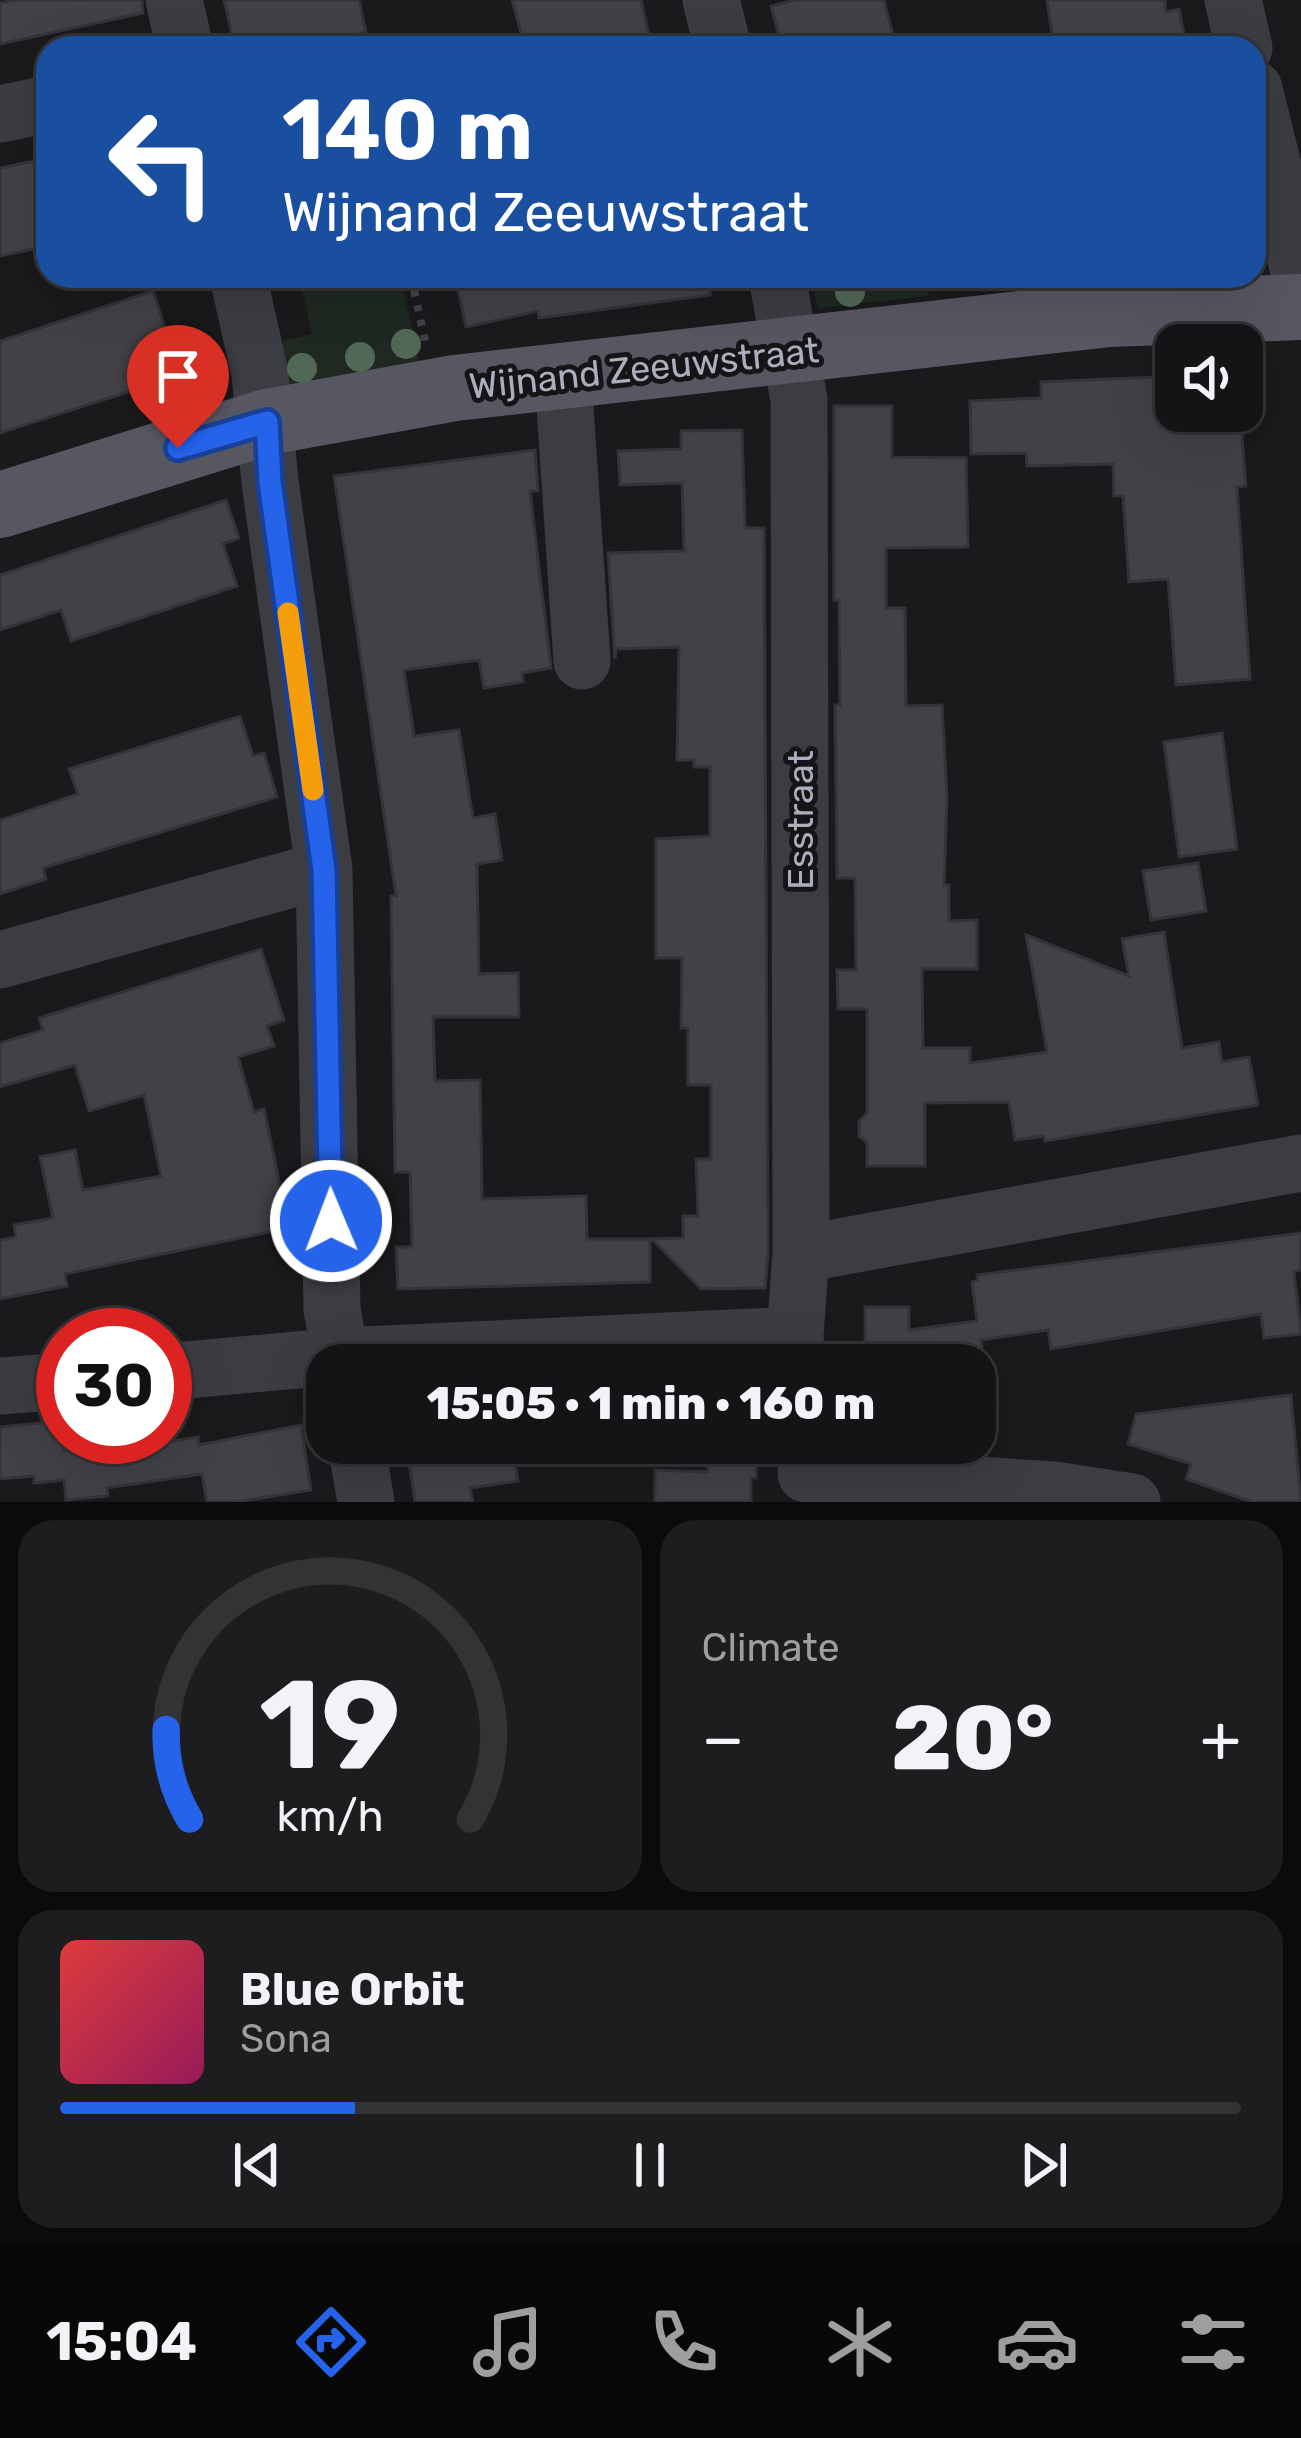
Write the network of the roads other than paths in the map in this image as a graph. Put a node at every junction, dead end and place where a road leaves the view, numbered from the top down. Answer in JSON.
{"nodes":[{"id":1,"x":174,"y":0,"type":"edge"},
{"id":2,"x":711,"y":0,"type":"edge"},
{"id":3,"x":1233,"y":0,"type":"edge"},
{"id":4,"x":182,"y":36,"type":"edge"},
{"id":5,"x":721,"y":36,"type":"edge"},
{"id":6,"x":1241,"y":36,"type":"edge"},
{"id":7,"x":36,"y":106,"type":"edge"},
{"id":8,"x":0,"y":114,"type":"edge"},
{"id":9,"x":1266,"y":138,"type":"edge"},
{"id":10,"x":1301,"y":280,"type":"edge"},
{"id":11,"x":241,"y":288,"type":"edge"},
{"id":12,"x":779,"y":288,"type":"edge"},
{"id":13,"x":1301,"y":307,"type":"edge"},
{"id":14,"x":792,"y":353,"type":"junction"},
{"id":15,"x":563,"y":377,"type":"junction"},
{"id":16,"x":267,"y":422,"type":"junction"},
{"id":17,"x":0,"y":506,"type":"edge"},
{"id":18,"x":582,"y":662,"type":"dead end"},
{"id":19,"x":324,"y":870,"type":"junction"},
{"id":20,"x":0,"y":960,"type":"edge"},
{"id":21,"x":1301,"y":1163,"type":"edge"},
{"id":22,"x":801,"y":1254,"type":"junction"},
{"id":23,"x":339,"y":1344,"type":"edge"},
{"id":24,"x":796,"y":1344,"type":"edge"},
{"id":25,"x":306,"y":1363,"type":"edge"},
{"id":26,"x":192,"y":1370,"type":"edge"},
{"id":27,"x":36,"y":1383,"type":"edge"},
{"id":28,"x":0,"y":1386,"type":"edge"},
{"id":29,"x":360,"y":1464,"type":"edge"},
{"id":30,"x":806,"y":1473,"type":"edge"},
{"id":31,"x":366,"y":1502,"type":"edge"},
{"id":32,"x":1132,"y":1502,"type":"edge"}],
"edges":[{"from":1,"to":4,"type":"street"},
{"from":2,"to":5,"type":"street"},
{"from":3,"to":6,"type":"street"},
{"from":7,"to":8,"type":"street"},
{"from":9,"to":10,"type":"street"},
{"from":11,"to":16,"type":"street"},
{"from":12,"to":14,"type":"street","name":"Esstraat"},
{"from":13,"to":14,"type":"main road","name":"Wijnand Zeeuwstraat"},
{"from":14,"to":15,"type":"main road","name":"Wijnand Zeeuwstraat"},
{"from":14,"to":22,"type":"street","name":"Esstraat"},
{"from":15,"to":16,"type":"main road","name":"Wijnand Zeeuwstraat"},
{"from":15,"to":18,"type":"street"},
{"from":16,"to":17,"type":"main road","name":"Wijnand Zeeuwstraat"},
{"from":16,"to":19,"type":"street"},
{"from":19,"to":20,"type":"street"},
{"from":19,"to":23,"type":"street"},
{"from":21,"to":22,"type":"street"},
{"from":22,"to":24,"type":"street","name":"Esstraat"},
{"from":25,"to":26,"type":"street"},
{"from":27,"to":28,"type":"street"},
{"from":29,"to":31,"type":"street"},
{"from":30,"to":32,"type":"street"}]}
